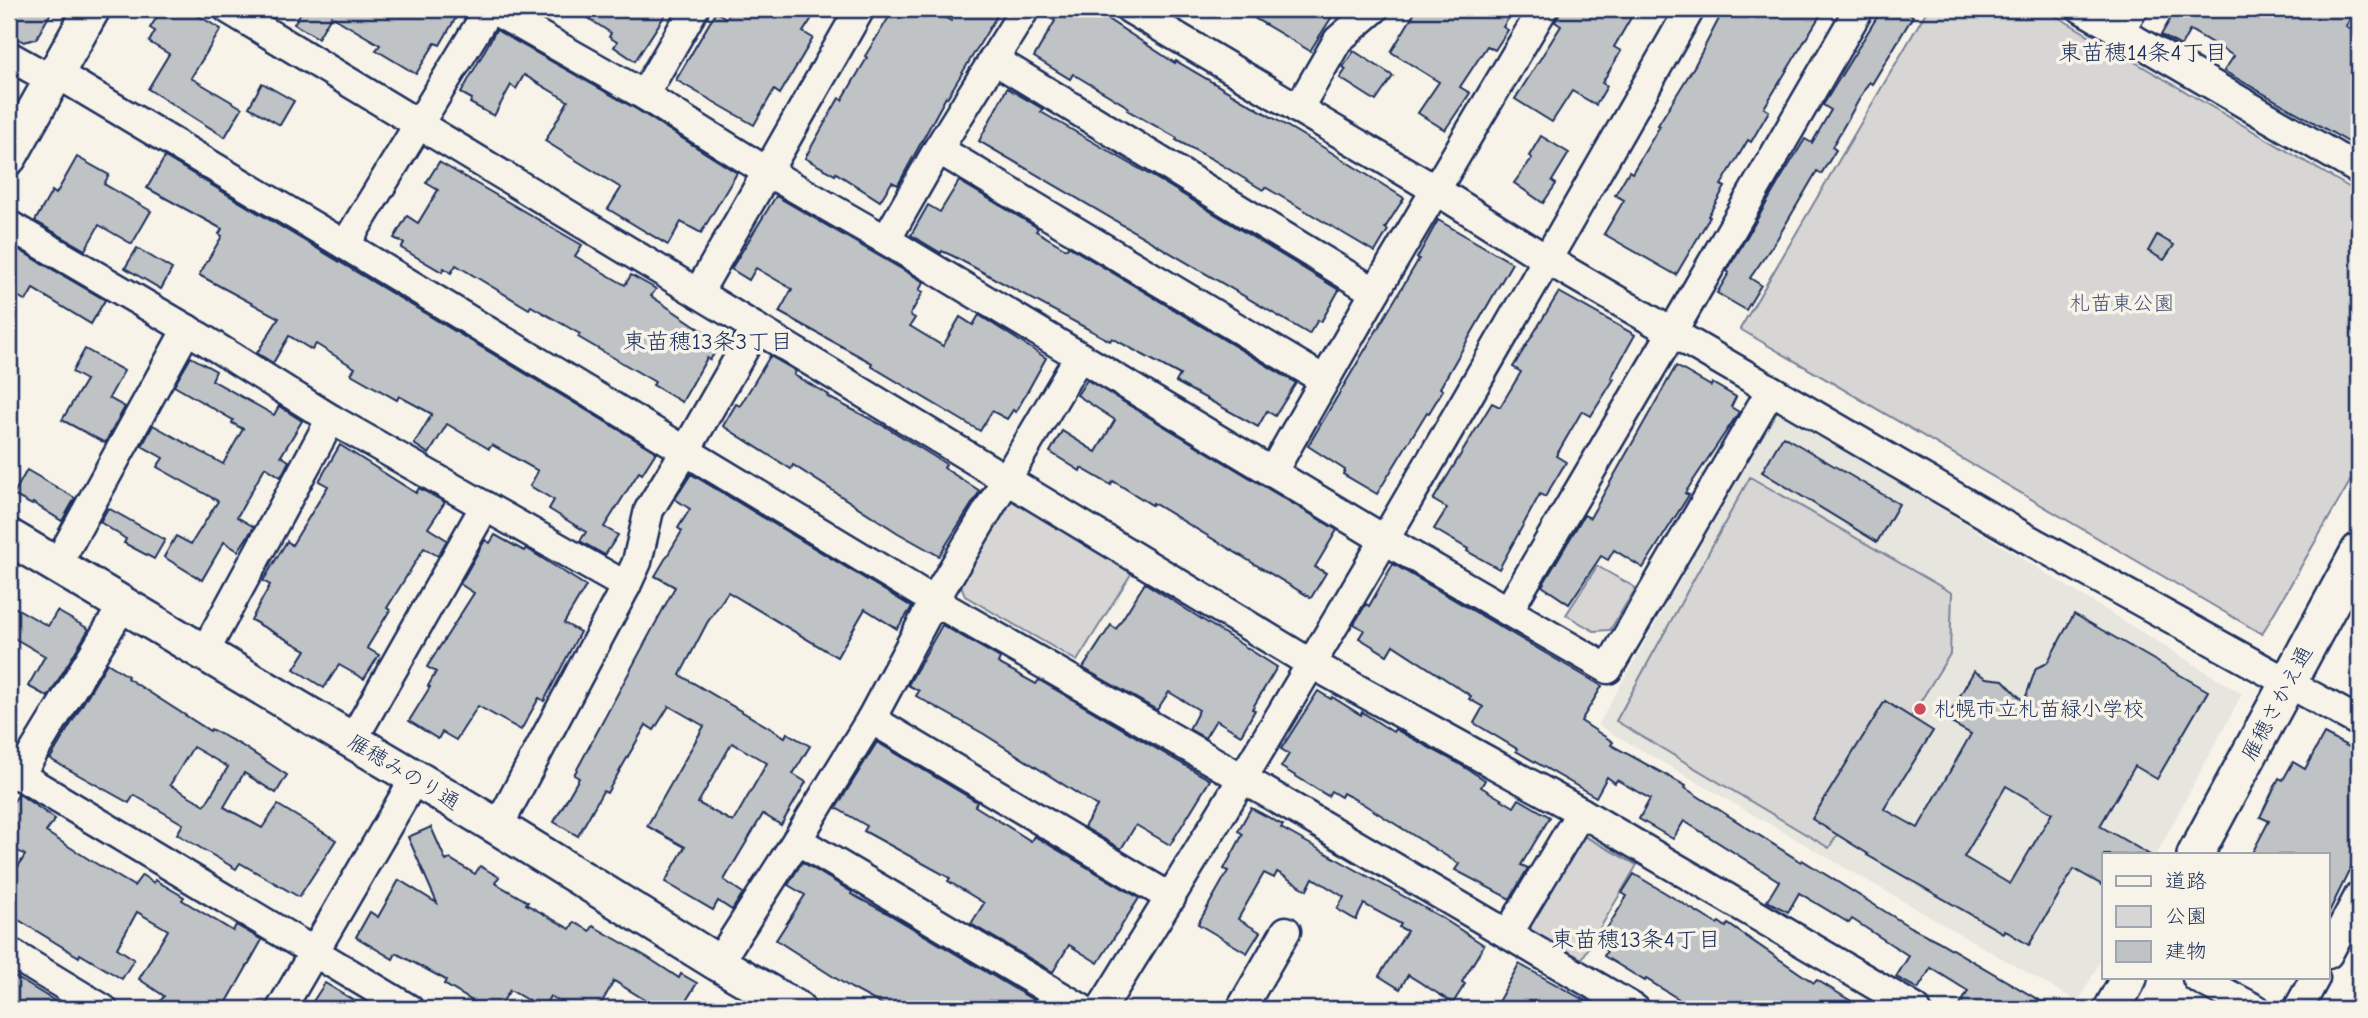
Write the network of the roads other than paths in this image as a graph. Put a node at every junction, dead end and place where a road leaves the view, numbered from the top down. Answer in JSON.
{"nodes":[{"id":1,"x":92,"y":9,"type":"edge"},
{"id":2,"x":228,"y":9,"type":"edge"},
{"id":3,"x":490,"y":9,"type":"edge"},
{"id":4,"x":694,"y":9,"type":"edge"},
{"id":5,"x":860,"y":9,"type":"edge"},
{"id":6,"x":1025,"y":9,"type":"edge"},
{"id":7,"x":1130,"y":9,"type":"edge"},
{"id":8,"x":1374,"y":9,"type":"edge"},
{"id":9,"x":1543,"y":9,"type":"edge"},
{"id":10,"x":1690,"y":9,"type":"edge"},
{"id":11,"x":1859,"y":9,"type":"edge"},
{"id":12,"x":2082,"y":9,"type":"edge"},
{"id":13,"x":2126,"y":20,"type":"edge"},
{"id":14,"x":9,"y":56,"type":"edge"},
{"id":15,"x":993,"y":59,"type":"junction"},
{"id":16,"x":54,"y":76,"type":"junction"},
{"id":17,"x":644,"y":95,"type":"junction"},
{"id":18,"x":1298,"y":109,"type":"junction"},
{"id":19,"x":419,"y":125,"type":"junction"},
{"id":20,"x":938,"y":149,"type":"junction"},
{"id":21,"x":9,"y":157,"type":"edge"},
{"id":22,"x":2359,"y":170,"type":"edge"},
{"id":23,"x":766,"y":171,"type":"junction"},
{"id":24,"x":1436,"y":190,"type":"junction"},
{"id":25,"x":9,"y":225,"type":"edge"},
{"id":26,"x":886,"y":240,"type":"junction"},
{"id":27,"x":345,"y":245,"type":"junction"},
{"id":28,"x":1546,"y":259,"type":"junction"},
{"id":29,"x":1375,"y":292,"type":"junction"},
{"id":30,"x":698,"y":293,"type":"junction"},
{"id":31,"x":756,"y":328,"type":"junction"},
{"id":32,"x":187,"y":329,"type":"junction"},
{"id":33,"x":1673,"y":331,"type":"junction"},
{"id":34,"x":1079,"y":356,"type":"junction"},
{"id":35,"x":1324,"y":380,"type":"junction"},
{"id":36,"x":1771,"y":390,"type":"junction"},
{"id":37,"x":331,"y":419,"type":"junction"},
{"id":38,"x":686,"y":450,"type":"junction"},
{"id":39,"x":1273,"y":471,"type":"junction"},
{"id":40,"x":1007,"y":479,"type":"junction"},
{"id":41,"x":485,"y":506,"type":"junction"},
{"id":42,"x":9,"y":537,"type":"edge"},
{"id":43,"x":1385,"y":540,"type":"junction"},
{"id":44,"x":2359,"y":551,"type":"edge"},
{"id":45,"x":57,"y":565,"type":"junction"},
{"id":46,"x":626,"y":586,"type":"junction"},
{"id":47,"x":933,"y":601,"type":"junction"},
{"id":48,"x":123,"y":605,"type":"junction"},
{"id":49,"x":1508,"y":611,"type":"junction"},
{"id":50,"x":204,"y":653,"type":"junction"},
{"id":51,"x":1310,"y":663,"type":"junction"},
{"id":52,"x":2289,"y":683,"type":"junction"},
{"id":53,"x":871,"y":719,"type":"junction"},
{"id":54,"x":2359,"y":722,"type":"edge"},
{"id":55,"x":352,"y":741,"type":"junction"},
{"id":56,"x":14,"y":772,"type":"edge"},
{"id":57,"x":415,"y":778,"type":"junction"},
{"id":58,"x":1242,"y":778,"type":"junction"},
{"id":59,"x":1581,"y":812,"type":"junction"},
{"id":60,"x":498,"y":827,"type":"junction"},
{"id":61,"x":797,"y":840,"type":"junction"},
{"id":62,"x":2196,"y":853,"type":"edge"},
{"id":63,"x":2359,"y":896,"type":"edge"},
{"id":64,"x":1171,"y":898,"type":"junction"},
{"id":65,"x":1286,"y":931,"type":"dead end"},
{"id":66,"x":1508,"y":934,"type":"junction"},
{"id":67,"x":2330,"y":950,"type":"edge"},
{"id":68,"x":9,"y":952,"type":"edge"},
{"id":69,"x":313,"y":953,"type":"junction"},
{"id":70,"x":718,"y":963,"type":"junction"},
{"id":71,"x":2128,"y":979,"type":"edge"},
{"id":72,"x":2199,"y":979,"type":"edge"},
{"id":73,"x":2314,"y":979,"type":"edge"},
{"id":74,"x":103,"y":1009,"type":"edge"},
{"id":75,"x":281,"y":1009,"type":"edge"},
{"id":76,"x":409,"y":1009,"type":"edge"},
{"id":77,"x":797,"y":1009,"type":"edge"},
{"id":78,"x":1082,"y":1009,"type":"edge"},
{"id":79,"x":1101,"y":1009,"type":"edge"},
{"id":80,"x":1241,"y":1009,"type":"edge"},
{"id":81,"x":1635,"y":1009,"type":"edge"},
{"id":82,"x":1916,"y":1009,"type":"edge"},
{"id":83,"x":2112,"y":1009,"type":"edge"},
{"id":84,"x":2256,"y":1009,"type":"edge"},
{"id":85,"x":2298,"y":1009,"type":"edge"}],
"edges":[{"from":1,"to":16,"type":"street"},
{"from":2,"to":19,"type":"street"},
{"from":3,"to":17,"type":"street"},
{"from":3,"to":19,"type":"street"},
{"from":4,"to":17,"type":"street"},
{"from":5,"to":23,"type":"street"},
{"from":6,"to":15,"type":"street"},
{"from":7,"to":18,"type":"street"},
{"from":8,"to":18,"type":"street"},
{"from":9,"to":24,"type":"street"},
{"from":10,"to":28,"type":"street"},
{"from":11,"to":33,"type":"street"},
{"from":12,"to":13,"type":"street"},
{"from":13,"to":22,"type":"street"},
{"from":14,"to":16,"type":"street"},
{"from":15,"to":20,"type":"street"},
{"from":15,"to":29,"type":"street"},
{"from":16,"to":21,"type":"street"},
{"from":16,"to":27,"type":"street"},
{"from":17,"to":23,"type":"street"},
{"from":18,"to":24,"type":"street"},
{"from":19,"to":27,"type":"street"},
{"from":19,"to":30,"type":"street"},
{"from":20,"to":26,"type":"street"},
{"from":20,"to":35,"type":"street"},
{"from":23,"to":26,"type":"street"},
{"from":23,"to":30,"type":"street"},
{"from":24,"to":28,"type":"street"},
{"from":24,"to":29,"type":"street"},
{"from":25,"to":32,"type":"street"},
{"from":26,"to":34,"type":"street"},
{"from":27,"to":38,"type":"street"},
{"from":28,"to":33,"type":"street"},
{"from":28,"to":43,"type":"street"},
{"from":29,"to":35,"type":"street"},
{"from":30,"to":31,"type":"street"},
{"from":31,"to":38,"type":"street"},
{"from":31,"to":40,"type":"street"},
{"from":32,"to":37,"type":"street"},
{"from":32,"to":45,"type":"street"},
{"from":33,"to":36,"type":"street"},
{"from":33,"to":49,"type":"street"},
{"from":34,"to":39,"type":"street"},
{"from":34,"to":40,"type":"street"},
{"from":35,"to":39,"type":"street"},
{"from":36,"to":49,"type":"street"},
{"from":36,"to":52,"type":"street"},
{"from":37,"to":41,"type":"street"},
{"from":37,"to":50,"type":"street"},
{"from":38,"to":46,"type":"street"},
{"from":38,"to":47,"type":"street"},
{"from":39,"to":43,"type":"street"},
{"from":40,"to":47,"type":"street"},
{"from":40,"to":51,"type":"street"},
{"from":41,"to":46,"type":"street"},
{"from":41,"to":55,"type":"street"},
{"from":42,"to":45,"type":"street","name":"雁穂みのり通"},
{"from":43,"to":49,"type":"street"},
{"from":43,"to":51,"type":"street"},
{"from":44,"to":52,"type":"street","name":"雁穂さかえ通"},
{"from":45,"to":48,"type":"street","name":"雁穂みのり通"},
{"from":46,"to":60,"type":"street"},
{"from":47,"to":53,"type":"street"},
{"from":47,"to":58,"type":"street"},
{"from":48,"to":50,"type":"street","name":"雁穂みのり通"},
{"from":48,"to":56,"type":"street"},
{"from":50,"to":55,"type":"street","name":"雁穂みのり通"},
{"from":51,"to":58,"type":"street"},
{"from":51,"to":59,"type":"street"},
{"from":52,"to":54,"type":"street"},
{"from":52,"to":62,"type":"street","name":"雁穂さかえ通"},
{"from":53,"to":61,"type":"street"},
{"from":53,"to":64,"type":"street"},
{"from":55,"to":57,"type":"street","name":"雁穂みのり通"},
{"from":56,"to":69,"type":"street"},
{"from":57,"to":60,"type":"street","name":"雁穂みのり通"},
{"from":57,"to":69,"type":"street"},
{"from":58,"to":64,"type":"street"},
{"from":58,"to":66,"type":"street"},
{"from":59,"to":66,"type":"street"},
{"from":59,"to":82,"type":"street"},
{"from":60,"to":70,"type":"street","name":"雁穂みのり通"},
{"from":61,"to":70,"type":"street"},
{"from":61,"to":78,"type":"street"},
{"from":63,"to":67,"type":"street"},
{"from":64,"to":79,"type":"street"},
{"from":65,"to":80,"type":"street"},
{"from":66,"to":81,"type":"street"},
{"from":68,"to":74,"type":"street"},
{"from":69,"to":75,"type":"street"},
{"from":69,"to":76,"type":"street"},
{"from":70,"to":77,"type":"street","name":"雁穂みのり通"},
{"from":71,"to":83,"type":"street"},
{"from":72,"to":84,"type":"street"},
{"from":73,"to":85,"type":"street"}]}
